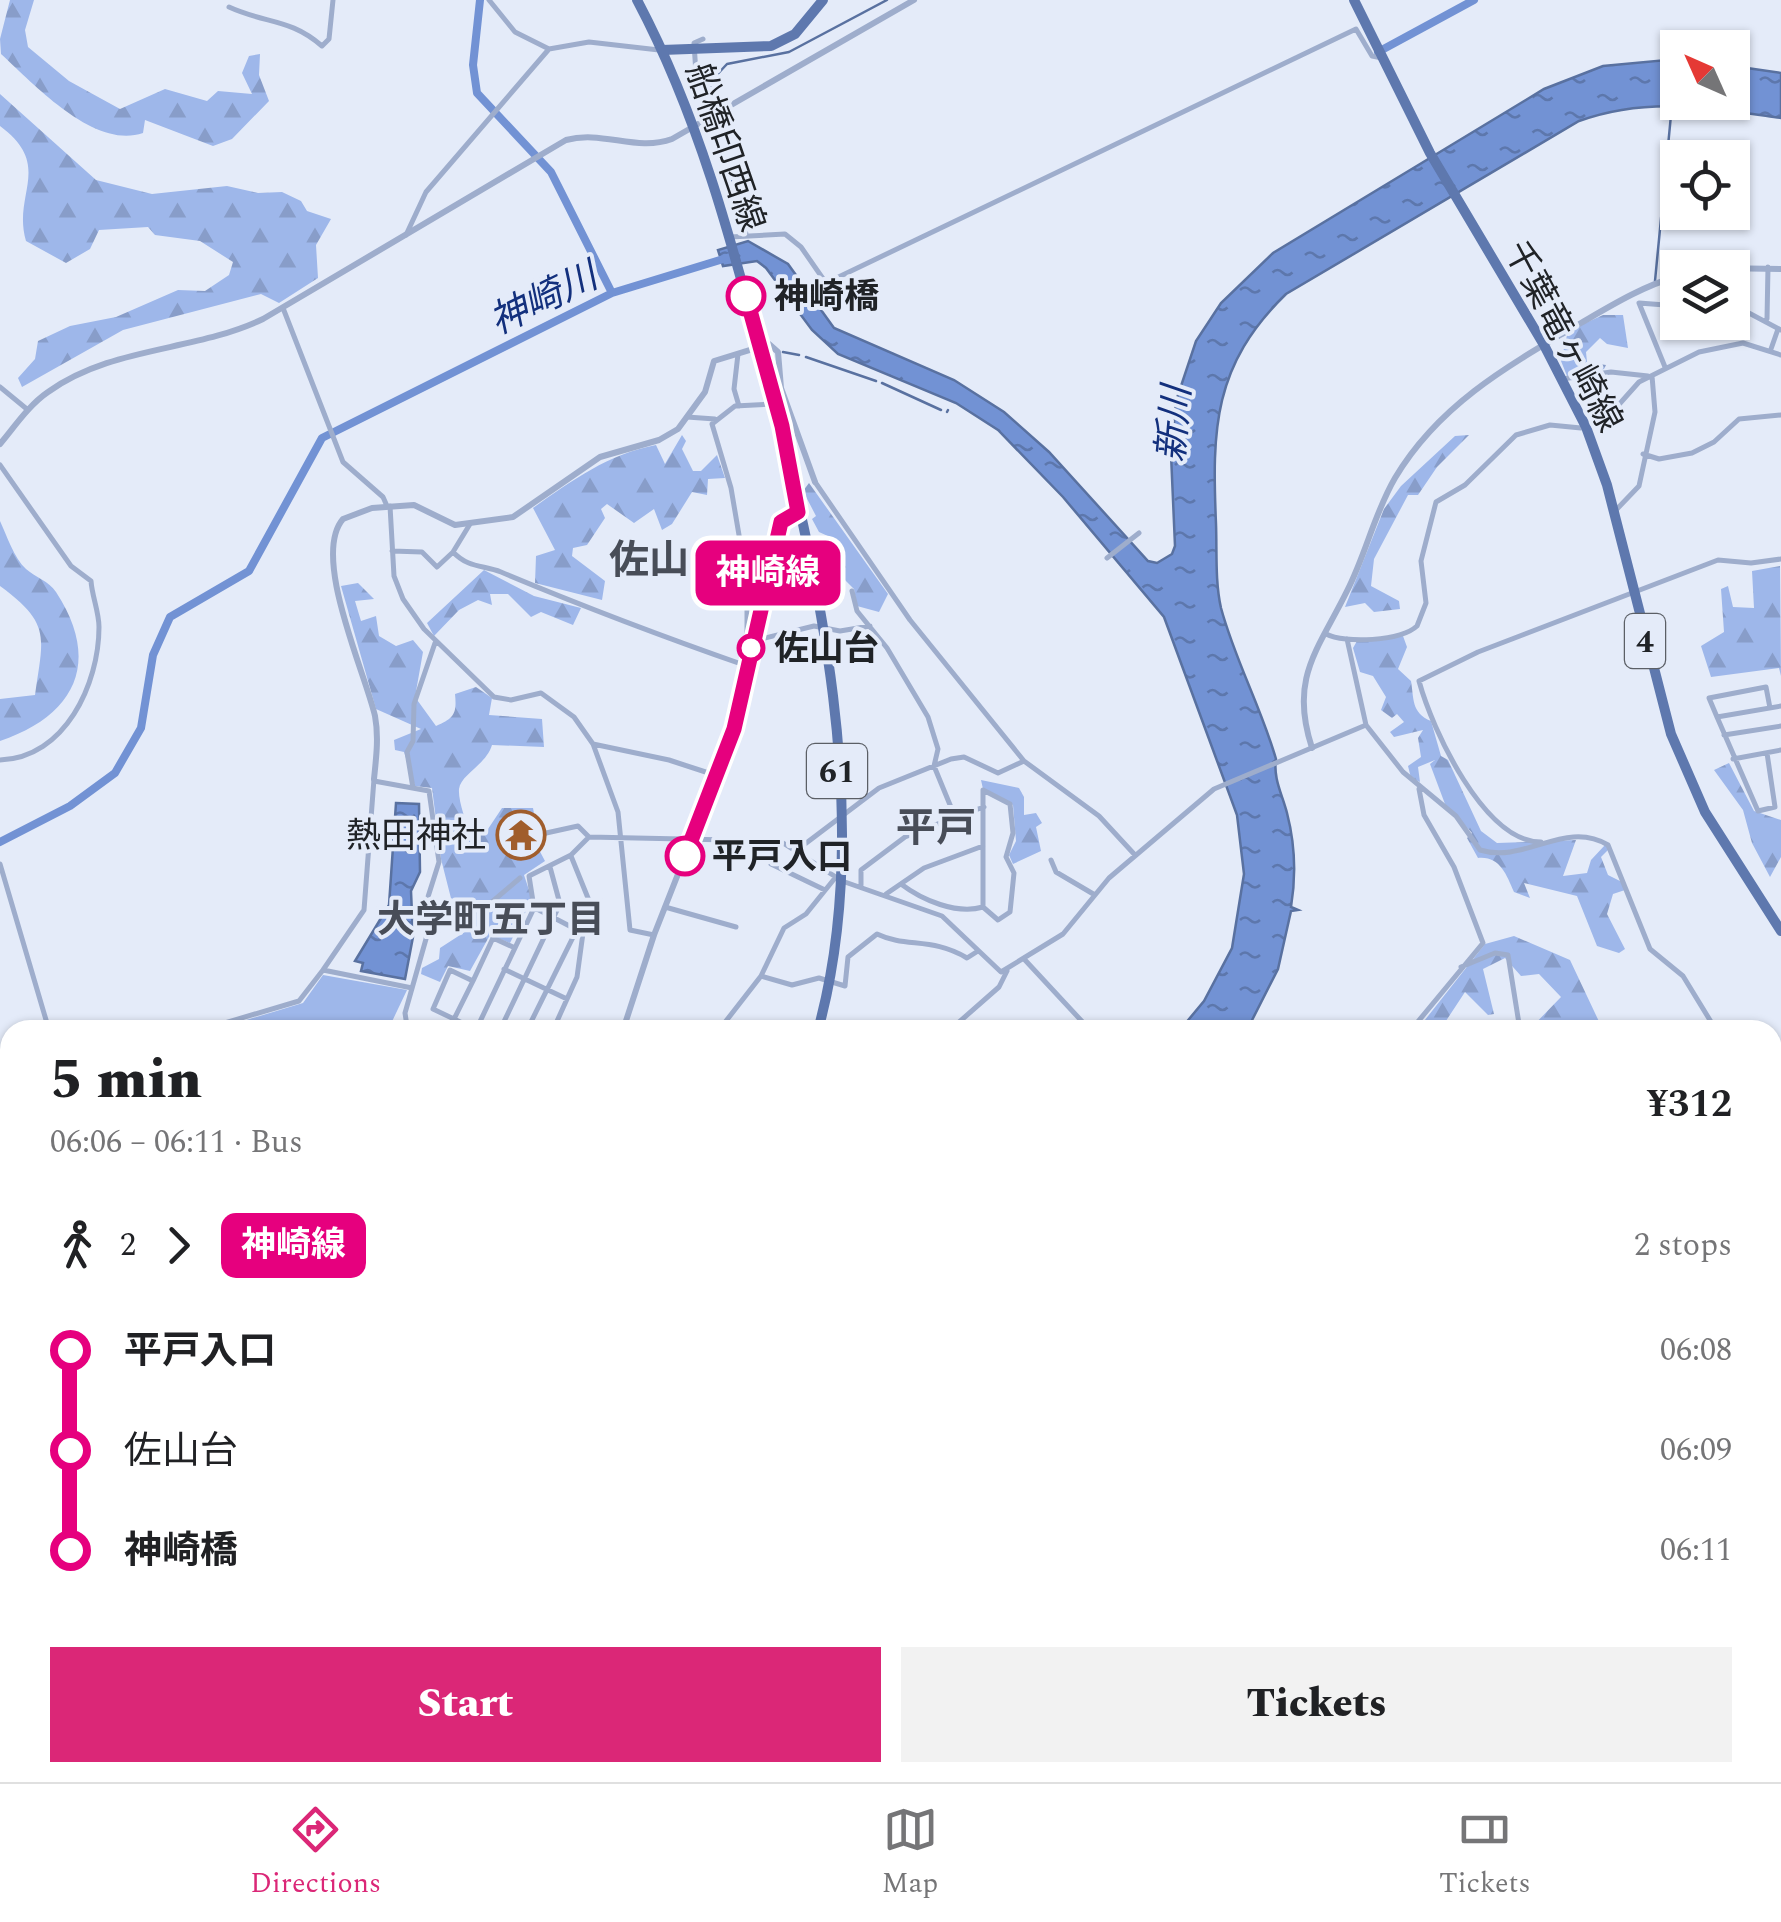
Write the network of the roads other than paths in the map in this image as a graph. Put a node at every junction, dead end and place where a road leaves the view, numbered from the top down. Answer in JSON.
{"nodes":[{"id":1,"x":333,"y":0,"type":"edge"},
{"id":2,"x":489,"y":0,"type":"edge"},
{"id":3,"x":637,"y":0,"type":"edge"},
{"id":4,"x":822,"y":0,"type":"edge"},
{"id":5,"x":914,"y":0,"type":"edge"},
{"id":6,"x":1354,"y":0,"type":"edge"},
{"id":7,"x":228,"y":8,"type":"dead end"},
{"id":8,"x":703,"y":38,"type":"dead end"},
{"id":9,"x":694,"y":48,"type":"junction"},
{"id":10,"x":548,"y":49,"type":"junction"},
{"id":11,"x":662,"y":50,"type":"junction"},
{"id":12,"x":1380,"y":54,"type":"junction"},
{"id":13,"x":697,"y":89,"type":"dead end"},
{"id":14,"x":694,"y":126,"type":"junction"},
{"id":15,"x":406,"y":235,"type":"junction"},
{"id":16,"x":730,"y":238,"type":"junction"},
{"id":17,"x":1750,"y":267,"type":"edge"},
{"id":18,"x":1768,"y":267,"type":"junction"},
{"id":19,"x":1781,"y":268,"type":"edge"},
{"id":20,"x":1660,"y":284,"type":"edge"},
{"id":21,"x":1630,"y":296,"type":"junction"},
{"id":22,"x":1639,"y":303,"type":"junction"},
{"id":23,"x":1660,"y":305,"type":"edge"},
{"id":24,"x":282,"y":308,"type":"junction"},
{"id":25,"x":1750,"y":313,"type":"edge"},
{"id":26,"x":1767,"y":321,"type":"junction"},
{"id":27,"x":1780,"y":330,"type":"edge"},
{"id":28,"x":1544,"y":345,"type":"junction"},
{"id":29,"x":760,"y":346,"type":"junction"},
{"id":30,"x":1772,"y":350,"type":"junction"},
{"id":31,"x":738,"y":351,"type":"junction"},
{"id":32,"x":1781,"y":355,"type":"edge"},
{"id":33,"x":1666,"y":368,"type":"junction"},
{"id":34,"x":1650,"y":377,"type":"junction"},
{"id":35,"x":1562,"y":379,"type":"junction"},
{"id":36,"x":0,"y":387,"type":"edge"},
{"id":37,"x":775,"y":404,"type":"junction"},
{"id":38,"x":739,"y":406,"type":"junction"},
{"id":39,"x":28,"y":410,"type":"junction"},
{"id":40,"x":1781,"y":415,"type":"edge"},
{"id":41,"x":687,"y":418,"type":"junction"},
{"id":42,"x":715,"y":419,"type":"junction"},
{"id":43,"x":1586,"y":427,"type":"junction"},
{"id":44,"x":0,"y":444,"type":"edge"},
{"id":45,"x":1643,"y":454,"type":"junction"},
{"id":46,"x":0,"y":465,"type":"edge"},
{"id":47,"x":815,"y":482,"type":"joint"},
{"id":48,"x":388,"y":506,"type":"junction"},
{"id":49,"x":798,"y":512,"type":"junction"},
{"id":50,"x":1614,"y":512,"type":"junction"},
{"id":51,"x":470,"y":524,"type":"junction"},
{"id":52,"x":1139,"y":533,"type":"dead end"},
{"id":53,"x":392,"y":551,"type":"junction"},
{"id":54,"x":454,"y":552,"type":"junction"},
{"id":55,"x":1107,"y":558,"type":"dead end"},
{"id":56,"x":1781,"y":559,"type":"edge"},
{"id":57,"x":852,"y":591,"type":"dead end"},
{"id":58,"x":1634,"y":596,"type":"junction"},
{"id":59,"x":820,"y":626,"type":"junction"},
{"id":60,"x":870,"y":626,"type":"junction"},
{"id":61,"x":1323,"y":632,"type":"junction"},
{"id":62,"x":1348,"y":640,"type":"junction"},
{"id":63,"x":753,"y":641,"type":"junction"},
{"id":64,"x":436,"y":642,"type":"junction"},
{"id":65,"x":747,"y":666,"type":"junction"},
{"id":66,"x":1781,"y":706,"type":"edge"},
{"id":67,"x":1770,"y":708,"type":"junction"},
{"id":68,"x":1716,"y":717,"type":"junction"},
{"id":69,"x":1366,"y":726,"type":"junction"},
{"id":70,"x":1781,"y":726,"type":"edge"},
{"id":71,"x":1724,"y":735,"type":"junction"},
{"id":72,"x":593,"y":744,"type":"junction"},
{"id":73,"x":1312,"y":748,"type":"junction"},
{"id":74,"x":1781,"y":750,"type":"edge"},
{"id":75,"x":1767,"y":753,"type":"junction"},
{"id":76,"x":1734,"y":759,"type":"junction"},
{"id":77,"x":0,"y":760,"type":"edge"},
{"id":78,"x":1024,"y":762,"type":"junction"},
{"id":79,"x":934,"y":766,"type":"junction"},
{"id":80,"x":718,"y":776,"type":"junction"},
{"id":81,"x":374,"y":780,"type":"junction"},
{"id":82,"x":413,"y":788,"type":"junction"},
{"id":83,"x":1419,"y":788,"type":"junction"},
{"id":84,"x":984,"y":807,"type":"junction"},
{"id":85,"x":840,"y":818,"type":"junction"},
{"id":86,"x":955,"y":818,"type":"junction"},
{"id":87,"x":620,"y":836,"type":"junction"},
{"id":88,"x":528,"y":837,"type":"dead end"},
{"id":89,"x":588,"y":838,"type":"junction"},
{"id":90,"x":691,"y":841,"type":"junction"},
{"id":91,"x":778,"y":841,"type":"junction"},
{"id":92,"x":1549,"y":842,"type":"junction"},
{"id":93,"x":983,"y":846,"type":"junction"},
{"id":94,"x":797,"y":850,"type":"junction"},
{"id":95,"x":571,"y":855,"type":"junction"},
{"id":96,"x":1135,"y":855,"type":"junction"},
{"id":97,"x":1051,"y":860,"type":"dead end"},
{"id":98,"x":0,"y":864,"type":"edge"},
{"id":99,"x":550,"y":867,"type":"junction"},
{"id":100,"x":520,"y":878,"type":"dead end"},
{"id":101,"x":838,"y":880,"type":"junction"},
{"id":102,"x":901,"y":884,"type":"junction"},
{"id":103,"x":861,"y":885,"type":"junction"},
{"id":104,"x":825,"y":890,"type":"junction"},
{"id":105,"x":886,"y":894,"type":"junction"},
{"id":106,"x":1095,"y":895,"type":"junction"},
{"id":107,"x":983,"y":906,"type":"junction"},
{"id":108,"x":665,"y":907,"type":"junction"},
{"id":109,"x":534,"y":908,"type":"junction"},
{"id":110,"x":427,"y":910,"type":"junction"},
{"id":111,"x":1777,"y":917,"type":"edge"},
{"id":112,"x":554,"y":918,"type":"junction"},
{"id":113,"x":736,"y":927,"type":"dead end"},
{"id":114,"x":575,"y":929,"type":"junction"},
{"id":115,"x":1781,"y":931,"type":"edge"},
{"id":116,"x":654,"y":935,"type":"junction"},
{"id":117,"x":514,"y":948,"type":"junction"},
{"id":118,"x":978,"y":951,"type":"junction"},
{"id":119,"x":1025,"y":960,"type":"junction"},
{"id":120,"x":1461,"y":967,"type":"junction"},
{"id":121,"x":323,"y":970,"type":"junction"},
{"id":122,"x":504,"y":970,"type":"junction"},
{"id":123,"x":1007,"y":970,"type":"junction"},
{"id":124,"x":761,"y":976,"type":"junction"},
{"id":125,"x":524,"y":979,"type":"junction"},
{"id":126,"x":472,"y":981,"type":"junction"},
{"id":127,"x":831,"y":984,"type":"junction"},
{"id":128,"x":412,"y":988,"type":"junction"},
{"id":129,"x":545,"y":989,"type":"junction"},
{"id":130,"x":567,"y":1000,"type":"junction"},
{"id":131,"x":46,"y":1020,"type":"edge"},
{"id":132,"x":234,"y":1020,"type":"edge"},
{"id":133,"x":405,"y":1020,"type":"edge"},
{"id":134,"x":454,"y":1020,"type":"joint"},
{"id":135,"x":481,"y":1020,"type":"edge"},
{"id":136,"x":505,"y":1020,"type":"edge"},
{"id":137,"x":531,"y":1020,"type":"edge"},
{"id":138,"x":558,"y":1020,"type":"edge"},
{"id":139,"x":626,"y":1020,"type":"edge"},
{"id":140,"x":727,"y":1020,"type":"edge"},
{"id":141,"x":821,"y":1020,"type":"edge"},
{"id":142,"x":961,"y":1020,"type":"edge"},
{"id":143,"x":1081,"y":1020,"type":"edge"},
{"id":144,"x":1419,"y":1020,"type":"edge"},
{"id":145,"x":1518,"y":1020,"type":"edge"},
{"id":146,"x":1710,"y":1020,"type":"edge"},
{"id":147,"x":484,"y":1782,"type":"edge"},
{"id":148,"x":498,"y":1782,"type":"edge"}],
"edges":[{"from":1,"to":7,"type":"street"},
{"from":2,"to":10,"type":"street"},
{"from":3,"to":11,"type":"main road","name":"船橋印西線","number":"61"},
{"from":4,"to":9,"type":"main road","name":"船橋印西線"},
{"from":5,"to":14,"type":"street"},
{"from":6,"to":12,"type":"main road","name":"千葉竜ヶ崎線","number":"4"},
{"from":8,"to":9,"type":"street"},
{"from":9,"to":11,"type":"main road","name":"船橋印西線"},
{"from":9,"to":13,"type":"street"},
{"from":10,"to":11,"type":"street"},
{"from":10,"to":15,"type":"street"},
{"from":11,"to":14,"type":"main road","name":"船橋印西線","number":"61"},
{"from":12,"to":16,"type":"street"},
{"from":12,"to":28,"type":"main road","name":"千葉竜ヶ崎線","number":"4"},
{"from":14,"to":15,"type":"street"},
{"from":14,"to":16,"type":"main road","name":"船橋印西線","number":"61"},
{"from":15,"to":24,"type":"street"},
{"from":16,"to":29,"type":"main road","name":"船橋印西線","number":"61"},
{"from":17,"to":18,"type":"street"},
{"from":18,"to":19,"type":"street"},
{"from":18,"to":26,"type":"street"},
{"from":20,"to":21,"type":"street"},
{"from":21,"to":22,"type":"street"},
{"from":21,"to":28,"type":"street"},
{"from":22,"to":23,"type":"street"},
{"from":22,"to":33,"type":"street"},
{"from":24,"to":39,"type":"street"},
{"from":24,"to":48,"type":"street"},
{"from":25,"to":26,"type":"street"},
{"from":26,"to":27,"type":"street"},
{"from":27,"to":30,"type":"street"},
{"from":28,"to":35,"type":"main road","name":"千葉竜ヶ崎線","number":"4"},
{"from":28,"to":61,"type":"street"},
{"from":29,"to":31,"type":"street"},
{"from":29,"to":37,"type":"main road","name":"船橋印西線","number":"61"},
{"from":29,"to":47,"type":"street"},
{"from":30,"to":32,"type":"street"},
{"from":30,"to":33,"type":"street"},
{"from":31,"to":38,"type":"street"},
{"from":31,"to":41,"type":"street"},
{"from":33,"to":34,"type":"street"},
{"from":34,"to":35,"type":"street"},
{"from":34,"to":43,"type":"street"},
{"from":34,"to":45,"type":"street"},
{"from":35,"to":43,"type":"main road","name":"千葉竜ヶ崎線","number":"4"},
{"from":36,"to":39,"type":"street"},
{"from":37,"to":38,"type":"street"},
{"from":37,"to":49,"type":"main road","name":"船橋印西線","number":"61"},
{"from":38,"to":42,"type":"street"},
{"from":39,"to":44,"type":"street"},
{"from":40,"to":45,"type":"street"},
{"from":41,"to":42,"type":"street"},
{"from":41,"to":51,"type":"street"},
{"from":42,"to":65,"type":"street"},
{"from":43,"to":50,"type":"main road","name":"千葉竜ヶ崎線","number":"4"},
{"from":43,"to":62,"type":"street"},
{"from":45,"to":50,"type":"street"},
{"from":46,"to":77,"type":"street"},
{"from":47,"to":78,"type":"street"},
{"from":48,"to":51,"type":"street"},
{"from":48,"to":53,"type":"street"},
{"from":48,"to":81,"type":"street"},
{"from":49,"to":59,"type":"main road","name":"船橋印西線","number":"61"},
{"from":49,"to":63,"type":"street"},
{"from":50,"to":58,"type":"main road","name":"千葉竜ヶ崎線","number":"4"},
{"from":51,"to":54,"type":"street"},
{"from":52,"to":55,"type":"street"},
{"from":53,"to":54,"type":"street"},
{"from":53,"to":64,"type":"street"},
{"from":54,"to":65,"type":"street"},
{"from":56,"to":58,"type":"street"},
{"from":57,"to":60,"type":"street"},
{"from":58,"to":92,"type":"street"},
{"from":58,"to":111,"type":"main road","name":"千葉竜ヶ崎線","number":"4"},
{"from":59,"to":60,"type":"street"},
{"from":59,"to":63,"type":"street"},
{"from":59,"to":85,"type":"main road","name":"船橋印西線","number":"61"},
{"from":60,"to":79,"type":"street"},
{"from":61,"to":62,"type":"street"},
{"from":61,"to":73,"type":"street"},
{"from":62,"to":69,"type":"street"},
{"from":63,"to":65,"type":"street"},
{"from":64,"to":72,"type":"street"},
{"from":64,"to":82,"type":"street"},
{"from":65,"to":80,"type":"street"},
{"from":66,"to":67,"type":"street"},
{"from":67,"to":68,"type":"street"},
{"from":67,"to":68,"type":"street"},
{"from":68,"to":71,"type":"street"},
{"from":69,"to":73,"type":"street"},
{"from":69,"to":83,"type":"street"},
{"from":70,"to":71,"type":"street"},
{"from":71,"to":76,"type":"street"},
{"from":72,"to":80,"type":"street"},
{"from":72,"to":87,"type":"street"},
{"from":73,"to":96,"type":"street"},
{"from":74,"to":75,"type":"street"},
{"from":75,"to":76,"type":"street"},
{"from":75,"to":76,"type":"street"},
{"from":78,"to":79,"type":"street"},
{"from":78,"to":96,"type":"street"},
{"from":79,"to":85,"type":"street"},
{"from":79,"to":86,"type":"street"},
{"from":80,"to":90,"type":"street"},
{"from":81,"to":82,"type":"street"},
{"from":81,"to":121,"type":"street"},
{"from":82,"to":110,"type":"street"},
{"from":83,"to":92,"type":"street"},
{"from":83,"to":120,"type":"street"},
{"from":84,"to":86,"type":"street"},
{"from":84,"to":93,"type":"street"},
{"from":84,"to":107,"type":"street"},
{"from":85,"to":94,"type":"street"},
{"from":85,"to":101,"type":"main road","name":"船橋印西線","number":"61"},
{"from":86,"to":103,"type":"street"},
{"from":87,"to":89,"type":"street"},
{"from":87,"to":90,"type":"street"},
{"from":87,"to":116,"type":"street"},
{"from":88,"to":89,"type":"street"},
{"from":89,"to":95,"type":"street"},
{"from":90,"to":91,"type":"street"},
{"from":90,"to":108,"type":"street"},
{"from":91,"to":94,"type":"street"},
{"from":91,"to":104,"type":"street"},
{"from":92,"to":146,"type":"street"},
{"from":93,"to":102,"type":"street"},
{"from":93,"to":107,"type":"street"},
{"from":94,"to":101,"type":"street"},
{"from":95,"to":99,"type":"street"},
{"from":95,"to":114,"type":"street"},
{"from":96,"to":106,"type":"street"},
{"from":97,"to":106,"type":"street"},
{"from":98,"to":131,"type":"street"},
{"from":99,"to":109,"type":"street"},
{"from":99,"to":112,"type":"street"},
{"from":100,"to":110,"type":"street"},
{"from":101,"to":103,"type":"street"},
{"from":101,"to":104,"type":"street"},
{"from":101,"to":127,"type":"main road","name":"船橋印西線","number":"61"},
{"from":102,"to":105,"type":"street"},
{"from":102,"to":107,"type":"street"},
{"from":103,"to":105,"type":"street"},
{"from":104,"to":124,"type":"street"},
{"from":105,"to":118,"type":"street"},
{"from":106,"to":119,"type":"street"},
{"from":108,"to":113,"type":"street"},
{"from":108,"to":116,"type":"street"},
{"from":109,"to":112,"type":"street"},
{"from":109,"to":117,"type":"street"},
{"from":110,"to":128,"type":"street"},
{"from":111,"to":115,"type":"main road","name":"千葉竜ヶ崎線","number":"4"},
{"from":112,"to":114,"type":"street"},
{"from":112,"to":125,"type":"street"},
{"from":114,"to":129,"type":"street"},
{"from":114,"to":130,"type":"street"},
{"from":116,"to":139,"type":"street"},
{"from":117,"to":122,"type":"street"},
{"from":117,"to":126,"type":"street"},
{"from":118,"to":123,"type":"street"},
{"from":118,"to":127,"type":"street"},
{"from":119,"to":123,"type":"street"},
{"from":119,"to":143,"type":"street"},
{"from":120,"to":144,"type":"street"},
{"from":120,"to":145,"type":"street"},
{"from":121,"to":128,"type":"street"},
{"from":121,"to":132,"type":"street"},
{"from":122,"to":125,"type":"street"},
{"from":122,"to":135,"type":"street"},
{"from":123,"to":142,"type":"street"},
{"from":124,"to":127,"type":"street"},
{"from":124,"to":140,"type":"street"},
{"from":125,"to":129,"type":"street"},
{"from":125,"to":136,"type":"street"},
{"from":126,"to":134,"type":"street"},
{"from":126,"to":134,"type":"street"},
{"from":127,"to":141,"type":"main road","name":"船橋印西線","number":"61"},
{"from":128,"to":133,"type":"street"},
{"from":129,"to":130,"type":"street"},
{"from":129,"to":137,"type":"street"},
{"from":130,"to":138,"type":"street"},
{"from":147,"to":148,"type":"street"}]}
